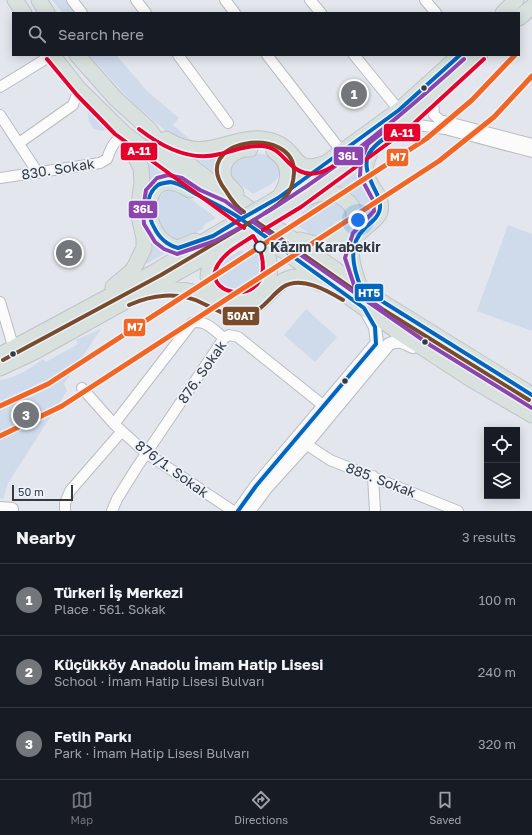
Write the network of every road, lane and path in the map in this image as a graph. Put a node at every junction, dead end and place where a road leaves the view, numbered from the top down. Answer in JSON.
{"nodes":[{"id":1,"x":15,"y":0,"type":"edge"},
{"id":2,"x":39,"y":0,"type":"edge"},
{"id":3,"x":72,"y":0,"type":"edge"},
{"id":4,"x":136,"y":0,"type":"edge"},
{"id":5,"x":225,"y":0,"type":"edge"},
{"id":6,"x":310,"y":0,"type":"edge"},
{"id":7,"x":425,"y":0,"type":"edge"},
{"id":8,"x":532,"y":7,"type":"edge"},
{"id":9,"x":23,"y":12,"type":"edge"},
{"id":10,"x":46,"y":12,"type":"edge"},
{"id":11,"x":81,"y":12,"type":"edge"},
{"id":12,"x":145,"y":12,"type":"edge"},
{"id":13,"x":234,"y":12,"type":"edge"},
{"id":14,"x":320,"y":12,"type":"edge"},
{"id":15,"x":435,"y":12,"type":"edge"},
{"id":16,"x":520,"y":17,"type":"edge"},
{"id":17,"x":50,"y":56,"type":"edge"},
{"id":18,"x":53,"y":56,"type":"edge"},
{"id":19,"x":78,"y":56,"type":"edge"},
{"id":20,"x":179,"y":56,"type":"edge"},
{"id":21,"x":268,"y":56,"type":"edge"},
{"id":22,"x":355,"y":56,"type":"edge"},
{"id":23,"x":459,"y":56,"type":"edge"},
{"id":24,"x":479,"y":56,"type":"edge"},
{"id":25,"x":0,"y":87,"type":"edge"},
{"id":26,"x":79,"y":89,"type":"junction"},
{"id":27,"x":433,"y":98,"type":"junction"},
{"id":28,"x":0,"y":115,"type":"edge"},
{"id":29,"x":402,"y":116,"type":"junction"},
{"id":30,"x":228,"y":123,"type":"dead end"},
{"id":31,"x":148,"y":129,"type":"junction"},
{"id":32,"x":125,"y":134,"type":"junction"},
{"id":33,"x":19,"y":143,"type":"junction"},
{"id":34,"x":532,"y":144,"type":"edge"},
{"id":35,"x":372,"y":148,"type":"junction"},
{"id":36,"x":342,"y":152,"type":"junction"},
{"id":37,"x":532,"y":152,"type":"edge"},
{"id":38,"x":326,"y":163,"type":"junction"},
{"id":39,"x":38,"y":173,"type":"junction"},
{"id":40,"x":0,"y":178,"type":"edge"},
{"id":41,"x":278,"y":198,"type":"junction"},
{"id":42,"x":297,"y":202,"type":"junction"},
{"id":43,"x":243,"y":204,"type":"junction"},
{"id":44,"x":222,"y":206,"type":"junction"},
{"id":45,"x":257,"y":232,"type":"junction"},
{"id":46,"x":213,"y":236,"type":"junction"},
{"id":47,"x":292,"y":240,"type":"junction"},
{"id":48,"x":232,"y":242,"type":"junction"},
{"id":49,"x":334,"y":286,"type":"junction"},
{"id":50,"x":361,"y":288,"type":"junction"},
{"id":51,"x":138,"y":294,"type":"junction"},
{"id":52,"x":0,"y":302,"type":"edge"},
{"id":53,"x":95,"y":305,"type":"junction"},
{"id":54,"x":364,"y":308,"type":"junction"},
{"id":55,"x":224,"y":338,"type":"junction"},
{"id":56,"x":378,"y":349,"type":"junction"},
{"id":57,"x":427,"y":350,"type":"junction"},
{"id":58,"x":7,"y":352,"type":"edge"},
{"id":59,"x":0,"y":368,"type":"edge"},
{"id":60,"x":82,"y":388,"type":"dead end"},
{"id":61,"x":532,"y":395,"type":"edge"},
{"id":62,"x":339,"y":396,"type":"junction"},
{"id":63,"x":324,"y":406,"type":"junction"},
{"id":64,"x":532,"y":414,"type":"edge"},
{"id":65,"x":118,"y":427,"type":"junction"},
{"id":66,"x":302,"y":441,"type":"junction"},
{"id":67,"x":146,"y":453,"type":"junction"},
{"id":68,"x":373,"y":476,"type":"junction"},
{"id":69,"x":65,"y":511,"type":"edge"},
{"id":70,"x":112,"y":511,"type":"edge"},
{"id":71,"x":233,"y":511,"type":"edge"},
{"id":72,"x":238,"y":511,"type":"edge"},
{"id":73,"x":249,"y":511,"type":"edge"},
{"id":74,"x":375,"y":511,"type":"edge"},
{"id":75,"x":458,"y":511,"type":"edge"}],
"edges":[{"from":1,"to":9,"type":"main road"},
{"from":2,"to":10,"type":"main road"},
{"from":3,"to":11,"type":"street"},
{"from":4,"to":12,"type":"street"},
{"from":5,"to":13,"type":"street"},
{"from":6,"to":14,"type":"street"},
{"from":7,"to":15,"type":"street"},
{"from":8,"to":16,"type":"main road"},
{"from":17,"to":25,"type":"street"},
{"from":18,"to":26,"type":"main road"},
{"from":19,"to":31,"type":"main road"},
{"from":20,"to":30,"type":"street"},
{"from":21,"to":36,"type":"street"},
{"from":22,"to":29,"type":"street"},
{"from":23,"to":29,"type":"main road"},
{"from":24,"to":27,"type":"main road"},
{"from":26,"to":32,"type":"main road"},
{"from":26,"to":33,"type":"street"},
{"from":27,"to":29,"type":"main road"},
{"from":27,"to":34,"type":"street"},
{"from":28,"to":33,"type":"street"},
{"from":29,"to":35,"type":"main road"},
{"from":29,"to":36,"type":"main road"},
{"from":29,"to":37,"type":"street"},
{"from":31,"to":38,"type":"main road"},
{"from":31,"to":43,"type":"main road"},
{"from":32,"to":39,"type":"street","name":"830. Sokak"},
{"from":32,"to":44,"type":"main road"},
{"from":32,"to":53,"type":"main road"},
{"from":33,"to":39,"type":"street"},
{"from":35,"to":42,"type":"main road"},
{"from":35,"to":50,"type":"main road"},
{"from":36,"to":38,"type":"main road"},
{"from":38,"to":41,"type":"main road"},
{"from":39,"to":40,"type":"street","name":"830. Sokak"},
{"from":41,"to":43,"type":"main road"},
{"from":41,"to":46,"type":"main road","bridge":true},
{"from":42,"to":47,"type":"main road"},
{"from":42,"to":48,"type":"main road","bridge":true},
{"from":43,"to":47,"type":"main road"},
{"from":44,"to":45,"type":"main road"},
{"from":44,"to":46,"type":"main road"},
{"from":45,"to":48,"type":"main road"},
{"from":45,"to":49,"type":"main road"},
{"from":46,"to":53,"type":"main road"},
{"from":47,"to":50,"type":"main road"},
{"from":48,"to":51,"type":"main road"},
{"from":49,"to":51,"type":"main road"},
{"from":49,"to":54,"type":"main road"},
{"from":50,"to":61,"type":"main road"},
{"from":51,"to":59,"type":"main road"},
{"from":52,"to":58,"type":"street"},
{"from":53,"to":58,"type":"main road"},
{"from":54,"to":56,"type":"street"},
{"from":54,"to":57,"type":"main road"},
{"from":55,"to":63,"type":"street","name":"876. Sokak"},
{"from":55,"to":65,"type":"street"},
{"from":55,"to":67,"type":"street","name":"876. Sokak"},
{"from":56,"to":57,"type":"street"},
{"from":56,"to":62,"type":"street"},
{"from":57,"to":64,"type":"main road"},
{"from":60,"to":65,"type":"street","name":"876/1. Sokak"},
{"from":62,"to":63,"type":"street"},
{"from":62,"to":66,"type":"street"},
{"from":63,"to":66,"type":"street"},
{"from":65,"to":67,"type":"street","name":"876/1. Sokak"},
{"from":65,"to":69,"type":"street"},
{"from":66,"to":68,"type":"street","name":"885. Sokak"},
{"from":66,"to":72,"type":"street"},
{"from":66,"to":73,"type":"street"},
{"from":67,"to":70,"type":"street","name":"876. Sokak"},
{"from":67,"to":71,"type":"street","name":"876/1. Sokak"},
{"from":68,"to":74,"type":"street"},
{"from":68,"to":75,"type":"street","name":"885. Sokak"}]}
